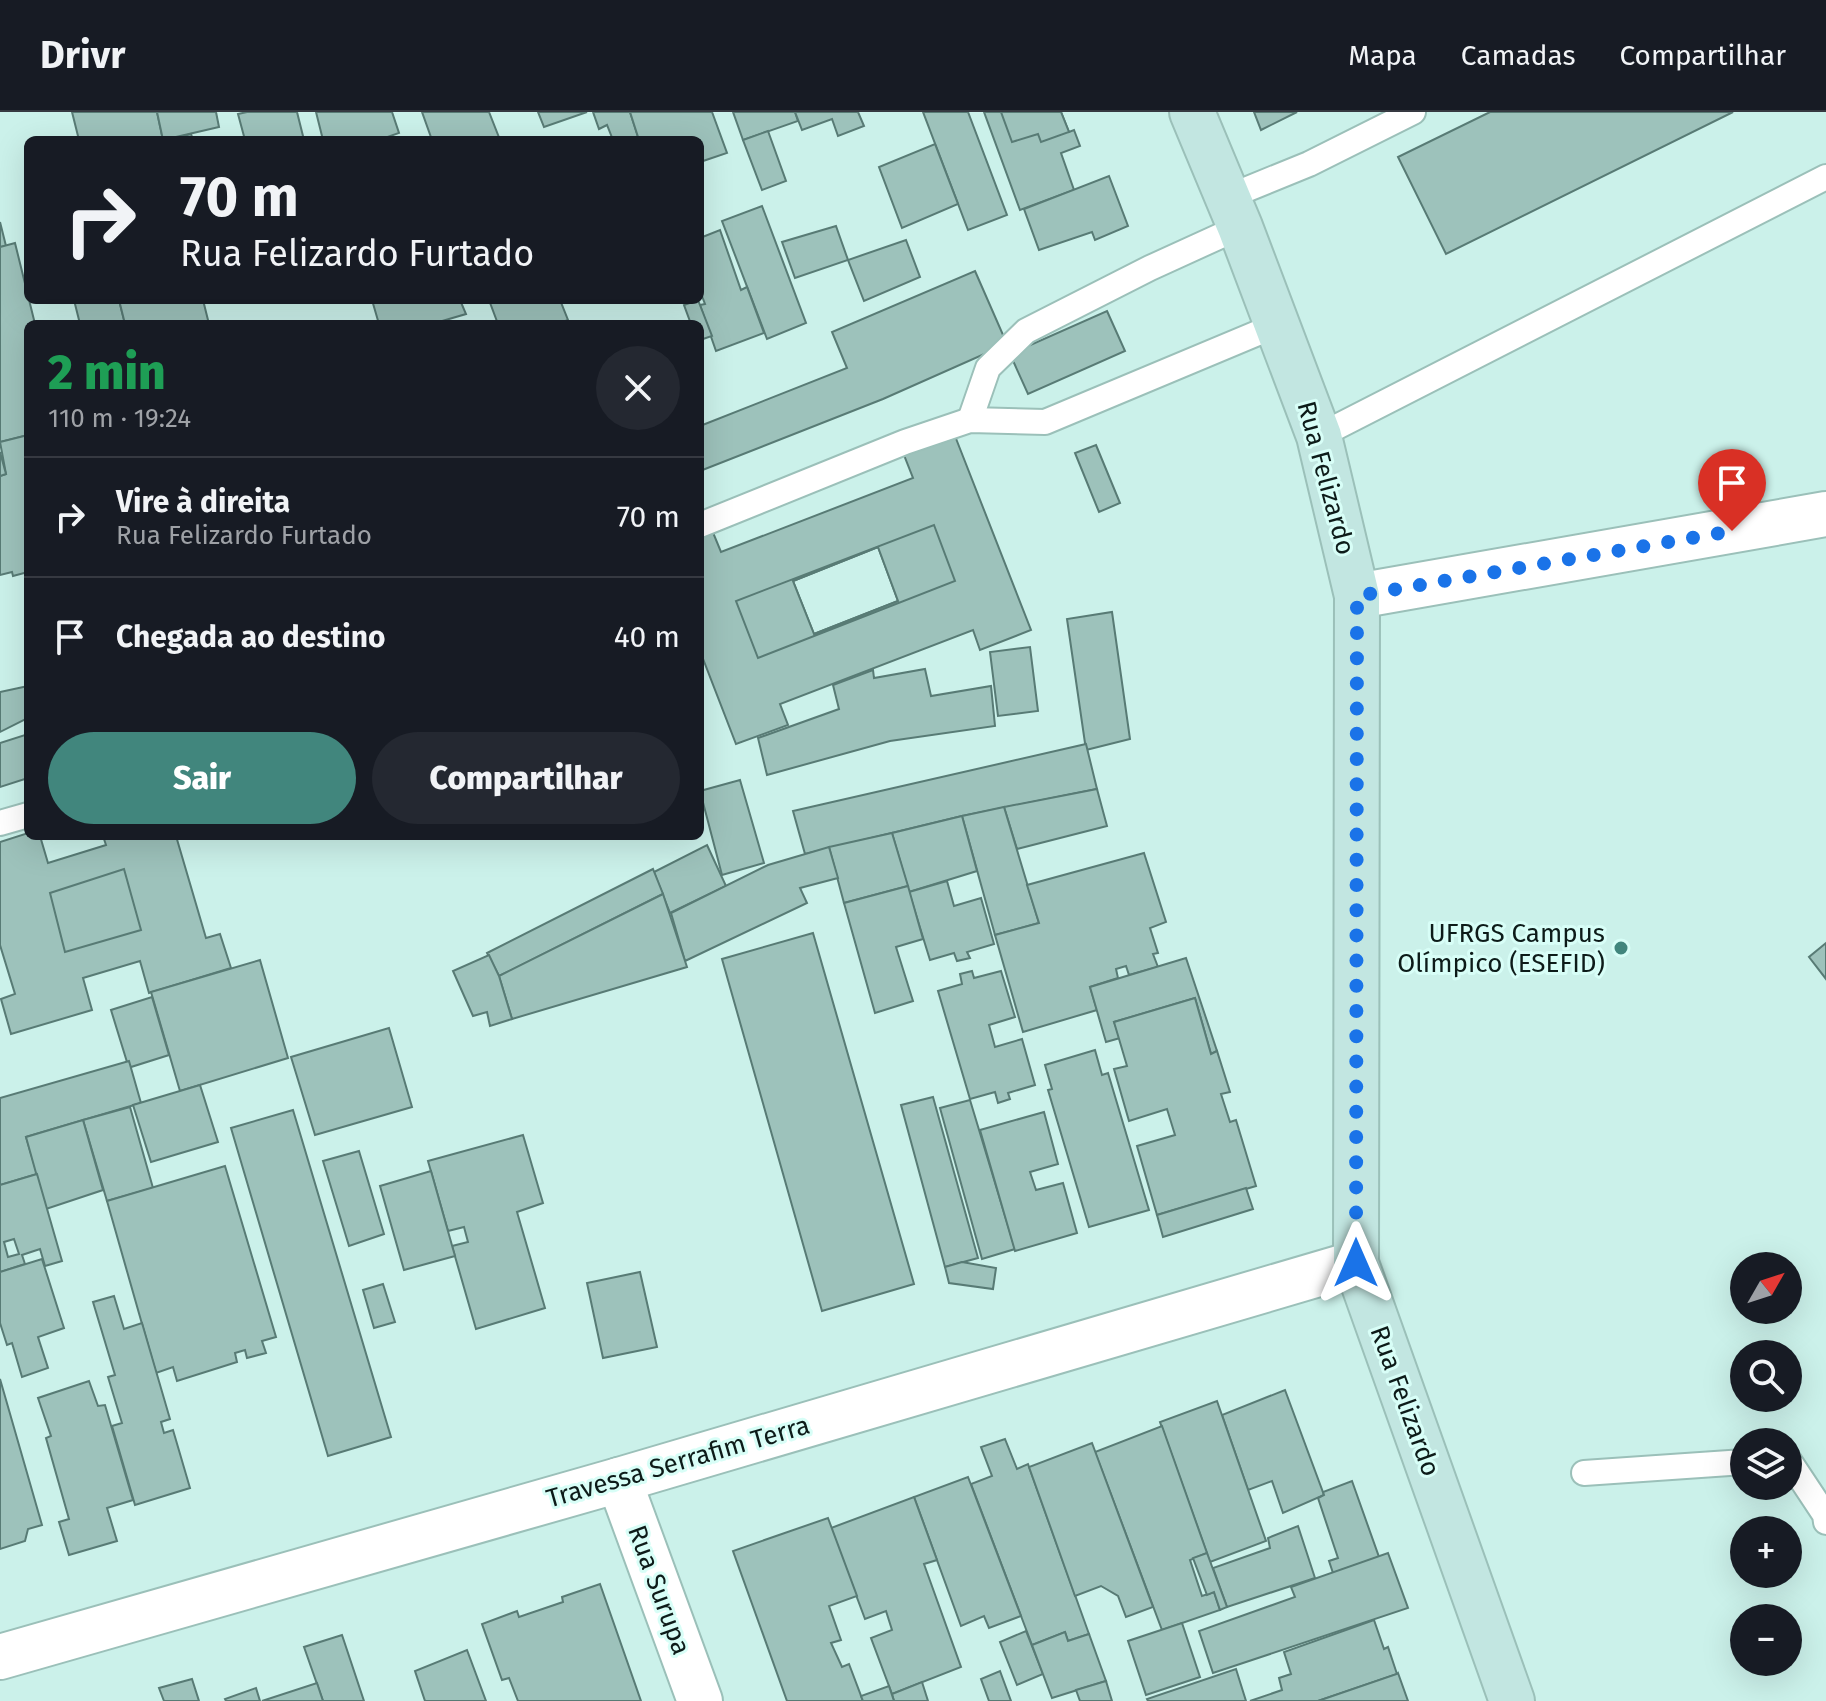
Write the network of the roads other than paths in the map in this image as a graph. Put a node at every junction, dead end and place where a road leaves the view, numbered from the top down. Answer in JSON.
{"nodes":[{"id":1,"x":1192,"y":112,"type":"edge"},
{"id":2,"x":1413,"y":112,"type":"edge"},
{"id":3,"x":1826,"y":177,"type":"edge"},
{"id":4,"x":1234,"y":212,"type":"junction"},
{"id":5,"x":1277,"y":325,"type":"junction"},
{"id":6,"x":970,"y":420,"type":"junction"},
{"id":7,"x":1319,"y":436,"type":"junction"},
{"id":8,"x":1826,"y":514,"type":"edge"},
{"id":9,"x":704,"y":523,"type":"edge"},
{"id":10,"x":1357,"y":596,"type":"junction"},
{"id":11,"x":24,"y":816,"type":"edge"},
{"id":12,"x":0,"y":823,"type":"edge"},
{"id":13,"x":1356,"y":1263,"type":"junction"},
{"id":14,"x":1730,"y":1463,"type":"edge"},
{"id":15,"x":1584,"y":1473,"type":"dead end"},
{"id":16,"x":619,"y":1480,"type":"junction"},
{"id":17,"x":1802,"y":1480,"type":"edge"},
{"id":18,"x":1826,"y":1522,"type":"edge"},
{"id":19,"x":0,"y":1657,"type":"edge"},
{"id":20,"x":700,"y":1701,"type":"edge"},
{"id":21,"x":1512,"y":1701,"type":"edge"}],
"edges":[{"from":1,"to":4,"type":"main road","name":"Rua Felizardo"},
{"from":2,"to":4,"type":"lane"},
{"from":3,"to":7,"type":"lane"},
{"from":4,"to":5,"type":"main road","name":"Rua Felizardo"},
{"from":4,"to":6,"type":"lane"},
{"from":5,"to":6,"type":"lane"},
{"from":5,"to":7,"type":"main road","name":"Rua Felizardo"},
{"from":6,"to":9,"type":"lane"},
{"from":7,"to":10,"type":"main road","name":"Rua Felizardo"},
{"from":8,"to":10,"type":"street"},
{"from":10,"to":13,"type":"main road","name":"Rua Felizardo"},
{"from":11,"to":12,"type":"lane"},
{"from":13,"to":16,"type":"street","name":"Travessa Serrafim Terra"},
{"from":13,"to":21,"type":"main road","name":"Rua Felizardo"},
{"from":14,"to":15,"type":"lane"},
{"from":16,"to":19,"type":"street","name":"Travessa Serrafim Terra"},
{"from":16,"to":20,"type":"street","name":"Rua Surupa"},
{"from":17,"to":18,"type":"lane"}]}
